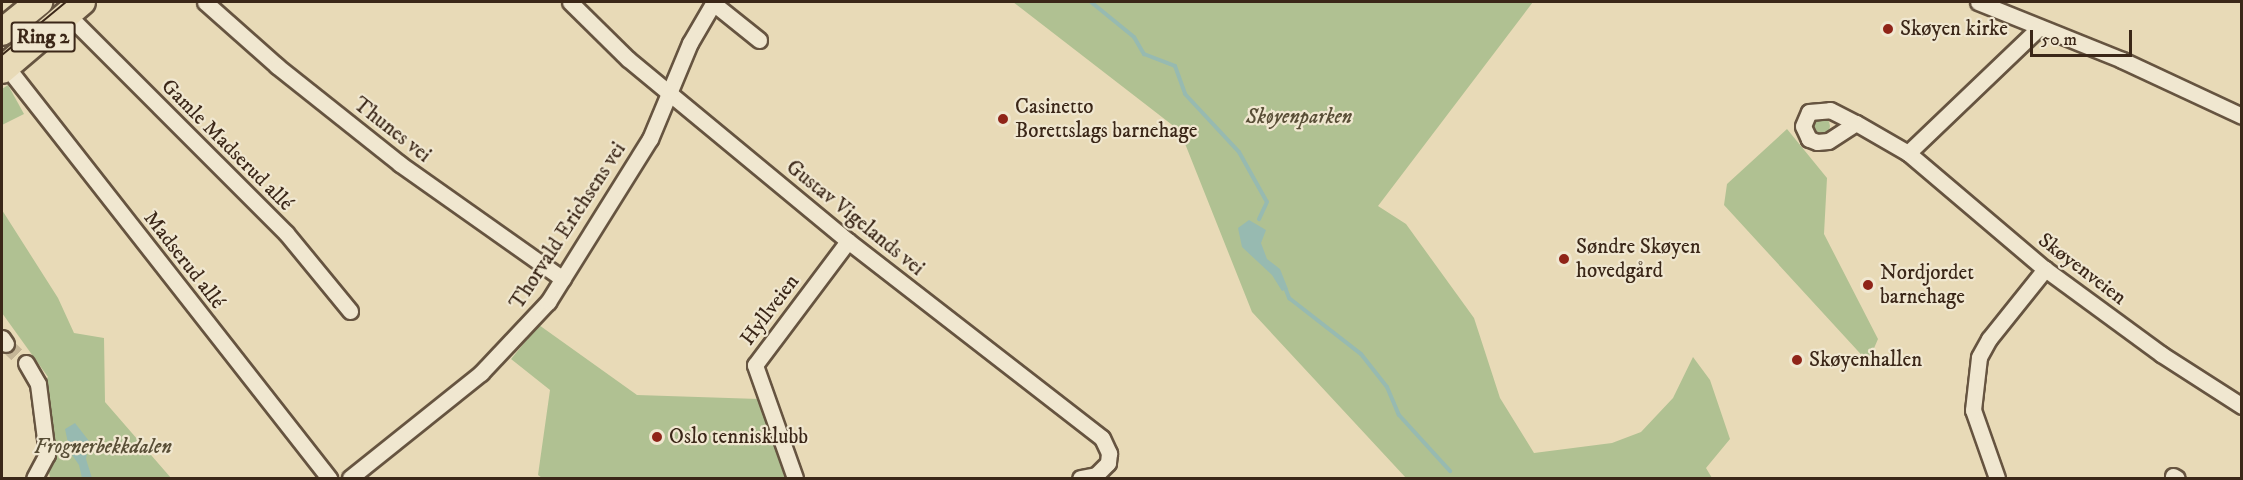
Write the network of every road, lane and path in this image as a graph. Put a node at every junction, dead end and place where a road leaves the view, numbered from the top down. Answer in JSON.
{"nodes":[{"id":1,"x":39,"y":2,"type":"edge"},
{"id":2,"x":205,"y":2,"type":"edge"},
{"id":3,"x":570,"y":2,"type":"edge"},
{"id":4,"x":714,"y":2,"type":"edge"},
{"id":5,"x":1978,"y":2,"type":"edge"},
{"id":6,"x":75,"y":8,"type":"edge"},
{"id":7,"x":2039,"y":28,"type":"junction"},
{"id":8,"x":2,"y":32,"type":"edge"},
{"id":9,"x":759,"y":40,"type":"dead end"},
{"id":10,"x":4,"y":68,"type":"edge"},
{"id":11,"x":670,"y":94,"type":"junction"},
{"id":12,"x":2241,"y":116,"type":"edge"},
{"id":13,"x":1856,"y":123,"type":"dead end"},
{"id":14,"x":1908,"y":153,"type":"junction"},
{"id":15,"x":848,"y":241,"type":"junction"},
{"id":16,"x":2045,"y":269,"type":"junction"},
{"id":17,"x":563,"y":279,"type":"junction"},
{"id":18,"x":350,"y":311,"type":"dead end"},
{"id":19,"x":26,"y":363,"type":"tunnel mouth"},
{"id":20,"x":2241,"y":406,"type":"edge"},
{"id":21,"x":34,"y":478,"type":"edge"},
{"id":22,"x":329,"y":478,"type":"edge"},
{"id":23,"x":350,"y":478,"type":"edge"},
{"id":24,"x":795,"y":478,"type":"edge"},
{"id":25,"x":1080,"y":478,"type":"edge"},
{"id":26,"x":1997,"y":478,"type":"edge"}],
"edges":[{"from":1,"to":8,"type":"main road","number":"Ring 2"},
{"from":2,"to":17,"type":"street","name":"Thunes vei"},
{"from":3,"to":11,"type":"street","name":"Gustav Vigelands vei"},
{"from":4,"to":9,"type":"street","name":"Thorvald Erichsens vei"},
{"from":4,"to":11,"type":"street","name":"Thorvald Erichsens vei"},
{"from":5,"to":7,"type":"street"},
{"from":6,"to":10,"type":"main road","number":"Ring 2"},
{"from":6,"to":18,"type":"street","name":"Gamle Madserud allé"},
{"from":7,"to":12,"type":"street"},
{"from":7,"to":14,"type":"street"},
{"from":10,"to":22,"type":"street","name":"Madserud allé"},
{"from":11,"to":15,"type":"street","name":"Gustav Vigelands vei"},
{"from":11,"to":17,"type":"street","name":"Thorvald Erichsens vei"},
{"from":13,"to":14,"type":"street","name":"Skøyenveien"},
{"from":14,"to":16,"type":"street","name":"Skøyenveien"},
{"from":15,"to":24,"type":"street","name":"Hyllveien"},
{"from":15,"to":25,"type":"street","name":"Gustav Vigelands vei"},
{"from":16,"to":20,"type":"street","name":"Skøyenveien"},
{"from":16,"to":26,"type":"street"},
{"from":17,"to":23,"type":"street","name":"Thorvald Erichsens vei"},
{"from":19,"to":21,"type":"street"}]}
